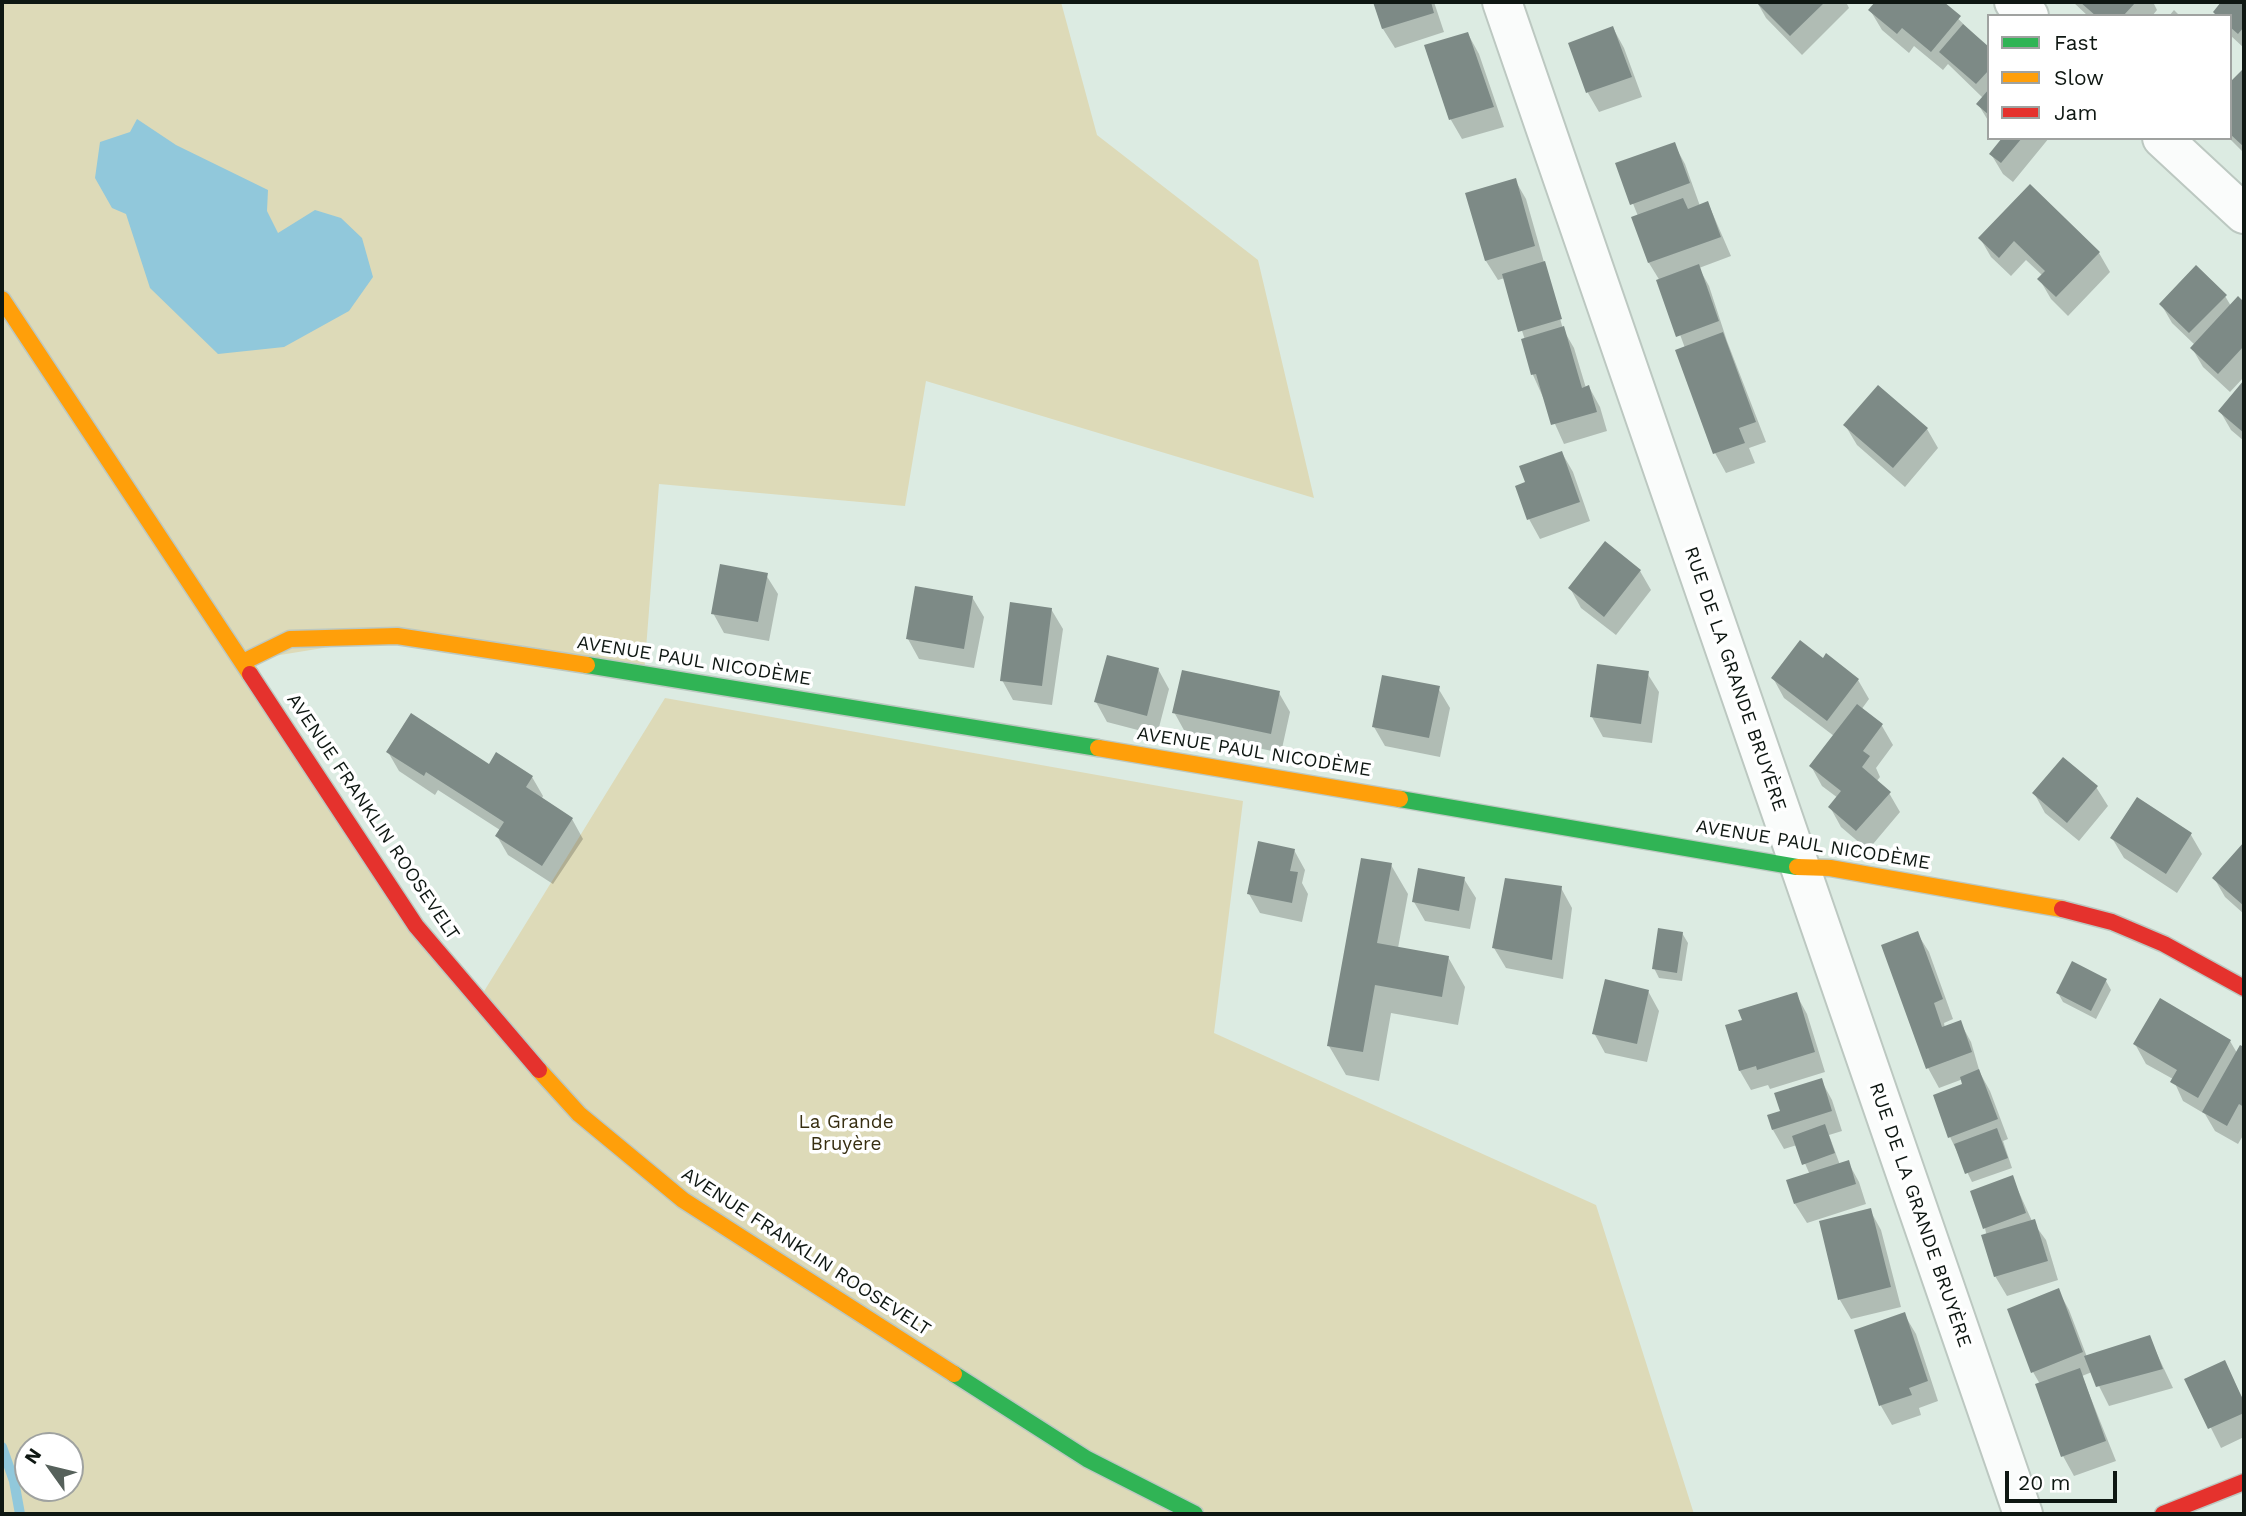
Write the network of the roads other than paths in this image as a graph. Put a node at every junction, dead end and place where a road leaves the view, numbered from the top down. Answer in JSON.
{"nodes":[{"id":1,"x":1502,"y":2,"type":"edge"},
{"id":2,"x":2014,"y":2,"type":"edge"},
{"id":3,"x":2027,"y":14,"type":"edge"},
{"id":4,"x":2164,"y":140,"type":"edge"},
{"id":5,"x":2244,"y":214,"type":"edge"},
{"id":6,"x":2,"y":299,"type":"edge"},
{"id":7,"x":243,"y":662,"type":"junction"},
{"id":8,"x":1800,"y":868,"type":"junction"},
{"id":9,"x":2244,"y":988,"type":"edge"},
{"id":10,"x":2244,"y":1482,"type":"edge"},
{"id":11,"x":1195,"y":1514,"type":"edge"},
{"id":12,"x":2023,"y":1514,"type":"edge"},
{"id":13,"x":2163,"y":1514,"type":"edge"}],
"edges":[{"from":1,"to":8,"type":"street","name":"RUE DE LA GRANDE BRUYÈRE"},
{"from":2,"to":3,"type":"street"},
{"from":4,"to":5,"type":"street"},
{"from":6,"to":7,"type":"street","name":"AVENUE FRANKLIN ROOSEVELT"},
{"from":7,"to":8,"type":"street","name":"AVENUE PAUL NICODÈME"},
{"from":7,"to":11,"type":"street","name":"AVENUE FRANKLIN ROOSEVELT"},
{"from":8,"to":9,"type":"street","name":"AVENUE PAUL NICODÈME"},
{"from":8,"to":12,"type":"street","name":"RUE DE LA GRANDE BRUYÈRE"},
{"from":10,"to":13,"type":"street"}]}
